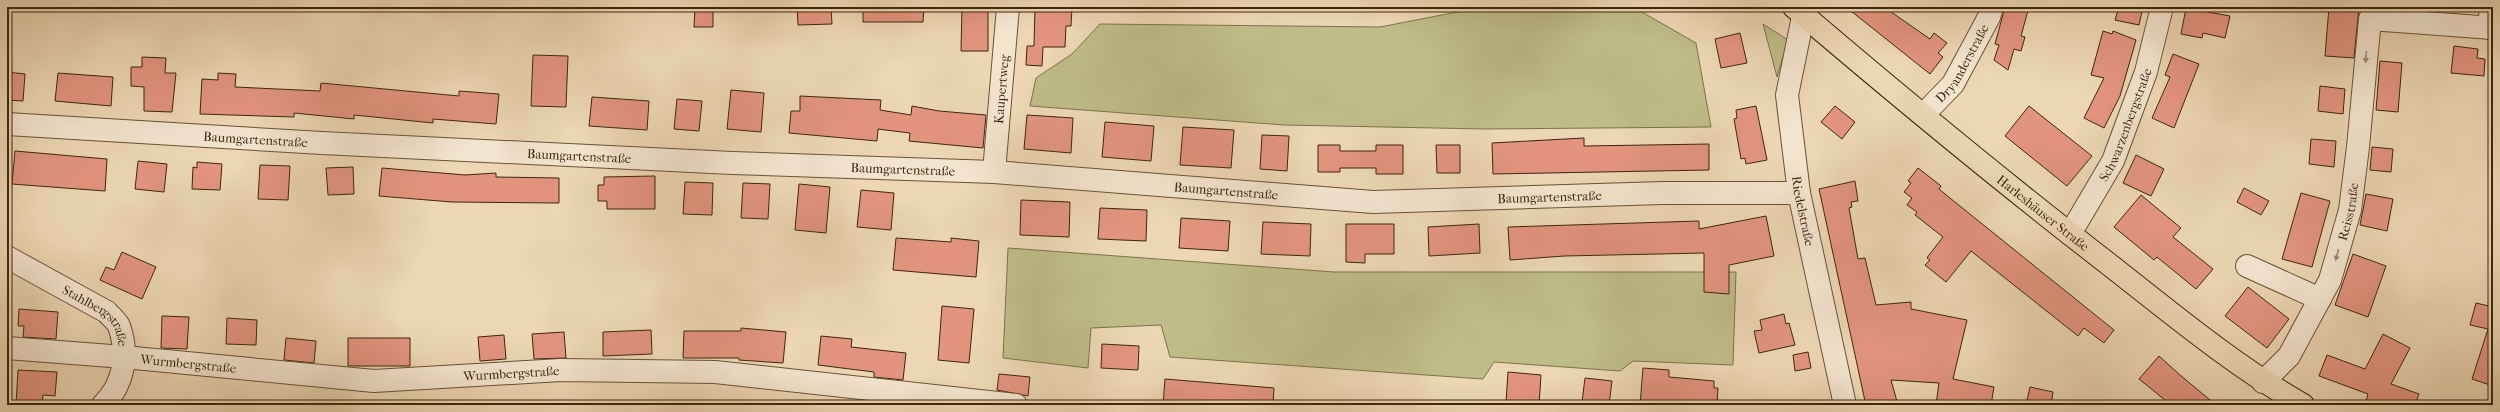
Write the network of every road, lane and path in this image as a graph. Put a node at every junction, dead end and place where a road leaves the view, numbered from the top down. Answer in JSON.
{"nodes":[{"id":1,"x":1008,"y":7,"type":"edge"},
{"id":2,"x":1992,"y":7,"type":"edge"},
{"id":3,"x":2162,"y":7,"type":"edge"},
{"id":4,"x":1800,"y":10,"type":"edge"},
{"id":5,"x":2448,"y":16,"type":"edge"},
{"id":6,"x":2491,"y":21,"type":"edge"},
{"id":7,"x":1924,"y":114,"type":"junction"},
{"id":8,"x":7,"y":124,"type":"edge"},
{"id":9,"x":994,"y":172,"type":"junction"},
{"id":10,"x":1799,"y":193,"type":"junction"},
{"id":11,"x":2070,"y":234,"type":"junction"},
{"id":12,"x":7,"y":257,"type":"edge"},
{"id":13,"x":2247,"y":266,"type":"dead end"},
{"id":14,"x":2320,"y":299,"type":"junction"},
{"id":15,"x":7,"y":348,"type":"edge"},
{"id":16,"x":124,"y":357,"type":"junction"},
{"id":17,"x":2263,"y":382,"type":"junction"},
{"id":18,"x":103,"y":405,"type":"edge"},
{"id":19,"x":1016,"y":405,"type":"edge"},
{"id":20,"x":1845,"y":405,"type":"edge"},
{"id":21,"x":2303,"y":405,"type":"edge"}],
"edges":[{"from":1,"to":9,"type":"street","name":"Kaupertweg"},
{"from":2,"to":7,"type":"street","name":"Dryanderstraße"},
{"from":3,"to":11,"type":"street","name":"Schwarzenbergstraße"},
{"from":4,"to":7,"type":"main road","name":"Harleshäuser Straße"},
{"from":4,"to":10,"type":"street","name":"Riedelstraße"},
{"from":5,"to":6,"type":"street"},
{"from":5,"to":14,"type":"street","name":"Reisstraße","one_way":true},
{"from":7,"to":11,"type":"main road","name":"Harleshäuser Straße"},
{"from":8,"to":9,"type":"street","name":"Baumgartenstraße"},
{"from":9,"to":10,"type":"street","name":"Baumgartenstraße"},
{"from":10,"to":20,"type":"street","name":"Riedelstraße"},
{"from":11,"to":17,"type":"main road","name":"Harleshäuser Straße"},
{"from":12,"to":16,"type":"street","name":"Stahlbergstraße"},
{"from":13,"to":14,"type":"street"},
{"from":14,"to":17,"type":"street","name":"Reisstraße"},
{"from":15,"to":16,"type":"street","name":"Wurmbergstraße"},
{"from":16,"to":18,"type":"street","name":"Stahlbergstraße"},
{"from":16,"to":19,"type":"street","name":"Wurmbergstraße"},
{"from":17,"to":21,"type":"main road","name":"Harleshäuser Straße"}]}
